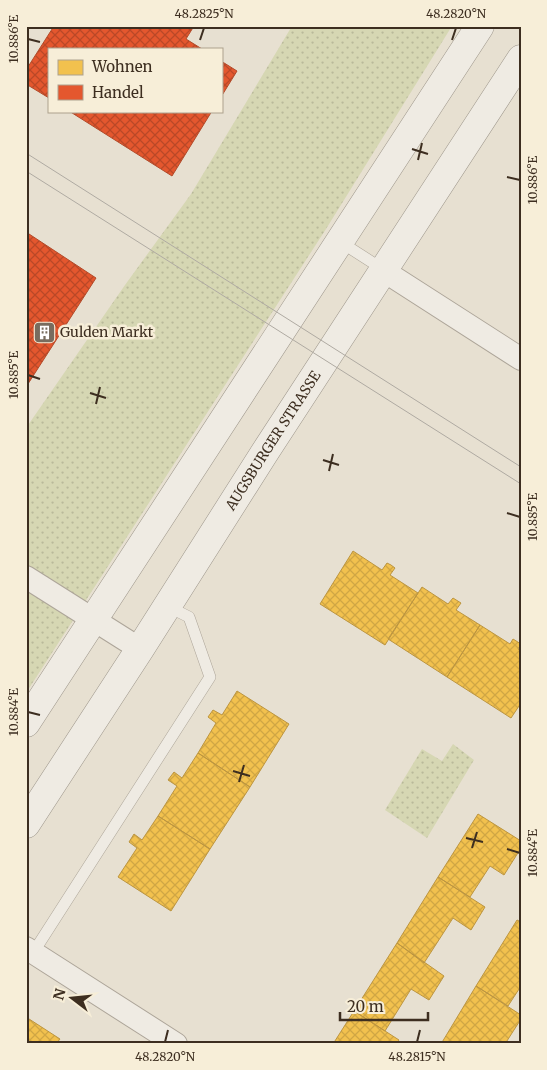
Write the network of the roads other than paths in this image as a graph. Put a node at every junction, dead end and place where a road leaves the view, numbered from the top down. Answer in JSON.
{"nodes":[{"id":1,"x":480,"y":26,"type":"edge"},
{"id":2,"x":521,"y":59,"type":"edge"},
{"id":3,"x":339,"y":241,"type":"junction"},
{"id":4,"x":384,"y":270,"type":"junction"},
{"id":5,"x":521,"y":359,"type":"edge"},
{"id":6,"x":26,"y":577,"type":"edge"},
{"id":7,"x":167,"y":606,"type":"junction"},
{"id":8,"x":93,"y":618,"type":"junction"},
{"id":9,"x":140,"y":649,"type":"junction"},
{"id":10,"x":26,"y":723,"type":"edge"},
{"id":11,"x":26,"y":824,"type":"edge"},
{"id":12,"x":30,"y":950,"type":"edge"},
{"id":13,"x":176,"y":1044,"type":"edge"}],
"edges":[{"from":1,"to":3,"type":"street"},
{"from":2,"to":4,"type":"street","name":"AUGSBURGER STRASSE"},
{"from":3,"to":4,"type":"lane"},
{"from":3,"to":8,"type":"street"},
{"from":4,"to":5,"type":"street"},
{"from":4,"to":7,"type":"street","name":"AUGSBURGER STRASSE"},
{"from":6,"to":8,"type":"street"},
{"from":7,"to":9,"type":"street","name":"AUGSBURGER STRASSE"},
{"from":7,"to":12,"type":"lane"},
{"from":8,"to":9,"type":"street"},
{"from":8,"to":10,"type":"street"},
{"from":9,"to":11,"type":"street","name":"AUGSBURGER STRASSE"},
{"from":12,"to":13,"type":"street"}]}
